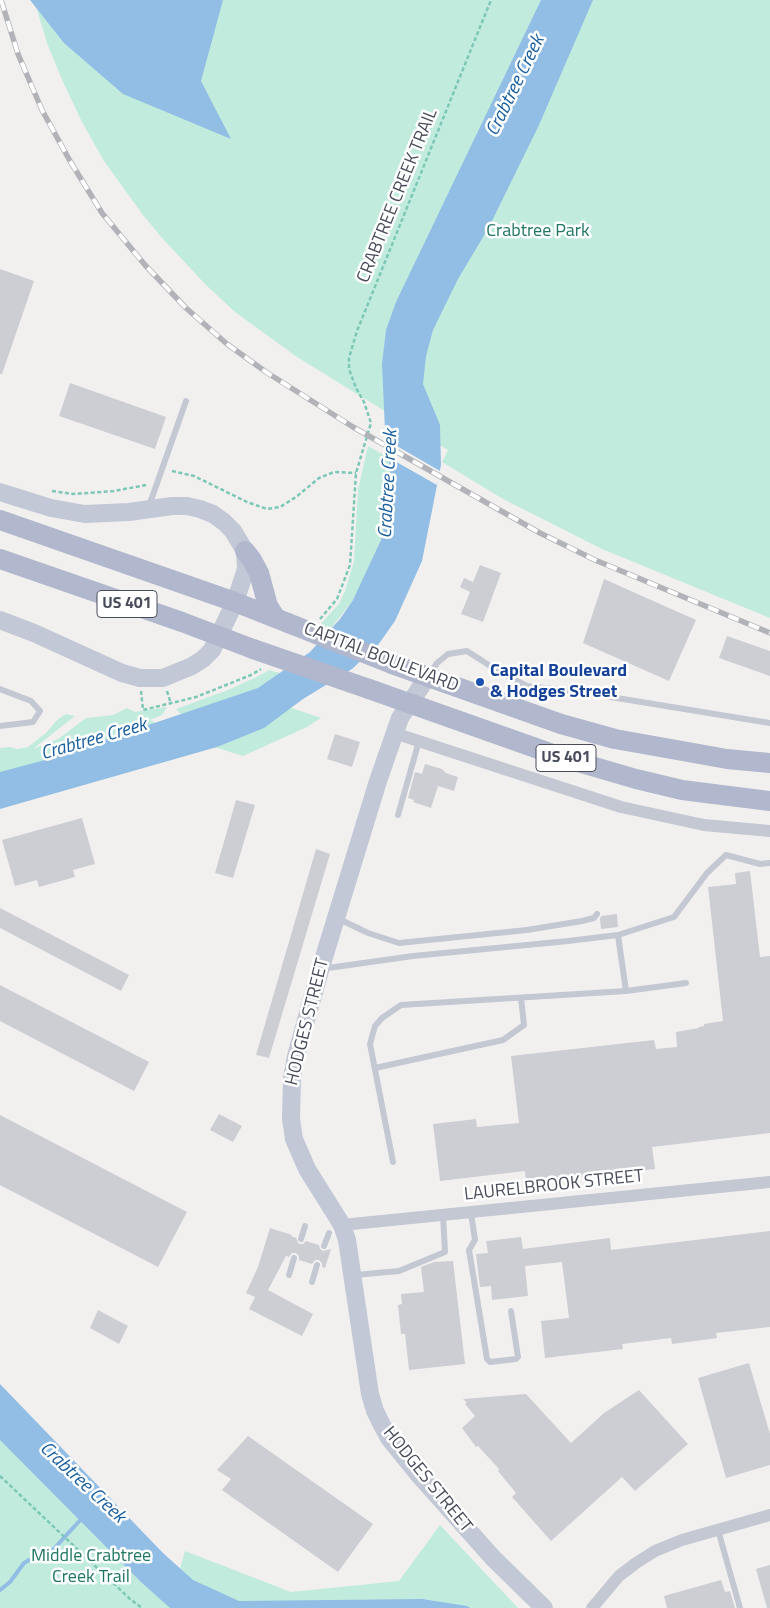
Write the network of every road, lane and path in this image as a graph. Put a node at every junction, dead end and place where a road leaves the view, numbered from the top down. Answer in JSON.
{"nodes":[{"id":1,"x":490,"y":0,"type":"edge"},
{"id":2,"x":186,"y":400,"type":"dead end"},
{"id":3,"x":161,"y":473,"type":"junction"},
{"id":4,"x":356,"y":473,"type":"junction"},
{"id":5,"x":149,"y":484,"type":"dead end"},
{"id":6,"x":47,"y":491,"type":"dead end"},
{"id":7,"x":0,"y":492,"type":"edge"},
{"id":8,"x":148,"y":510,"type":"junction"},
{"id":9,"x":0,"y":520,"type":"edge"},
{"id":10,"x":245,"y":552,"type":"junction"},
{"id":11,"x":0,"y":559,"type":"edge"},
{"id":12,"x":235,"y":602,"type":"junction"},
{"id":13,"x":0,"y":620,"type":"edge"},
{"id":14,"x":282,"y":621,"type":"junction"},
{"id":15,"x":316,"y":623,"type":"dead end"},
{"id":16,"x":223,"y":628,"type":"junction"},
{"id":17,"x":264,"y":667,"type":"dead end"},
{"id":18,"x":428,"y":676,"type":"junction"},
{"id":19,"x":0,"y":689,"type":"edge"},
{"id":20,"x":141,"y":691,"type":"dead end"},
{"id":21,"x":410,"y":703,"type":"junction"},
{"id":22,"x":770,"y":723,"type":"edge"},
{"id":23,"x":0,"y":726,"type":"edge"},
{"id":24,"x":394,"y":733,"type":"junction"},
{"id":25,"x":418,"y":741,"type":"junction"},
{"id":26,"x":770,"y":763,"type":"edge"},
{"id":27,"x":770,"y":801,"type":"edge"},
{"id":28,"x":398,"y":815,"type":"dead end"},
{"id":29,"x":770,"y":832,"type":"edge"},
{"id":30,"x":770,"y":863,"type":"edge"},
{"id":31,"x":597,"y":914,"type":"dead end"},
{"id":32,"x":336,"y":918,"type":"junction"},
{"id":33,"x":618,"y":935,"type":"junction"},
{"id":34,"x":320,"y":970,"type":"junction"},
{"id":35,"x":686,"y":983,"type":"dead end"},
{"id":36,"x":626,"y":990,"type":"junction"},
{"id":37,"x":521,"y":998,"type":"junction"},
{"id":38,"x":375,"y":1068,"type":"junction"},
{"id":39,"x":393,"y":1162,"type":"dead end"},
{"id":40,"x":770,"y":1182,"type":"edge"},
{"id":41,"x":472,"y":1213,"type":"junction"},
{"id":42,"x":443,"y":1215,"type":"junction"},
{"id":43,"x":305,"y":1226,"type":"dead end"},
{"id":44,"x":335,"y":1229,"type":"junction"},
{"id":45,"x":301,"y":1239,"type":"dead end"},
{"id":46,"x":324,"y":1246,"type":"dead end"},
{"id":47,"x":294,"y":1258,"type":"dead end"},
{"id":48,"x":317,"y":1266,"type":"dead end"},
{"id":49,"x":289,"y":1274,"type":"dead end"},
{"id":50,"x":353,"y":1275,"type":"junction"},
{"id":51,"x":312,"y":1282,"type":"dead end"},
{"id":52,"x":512,"y":1311,"type":"dead end"},
{"id":53,"x":0,"y":1476,"type":"edge"},
{"id":54,"x":770,"y":1515,"type":"edge"},
{"id":55,"x":718,"y":1530,"type":"junction"},
{"id":56,"x":142,"y":1608,"type":"edge"},
{"id":57,"x":544,"y":1608,"type":"edge"},
{"id":58,"x":592,"y":1608,"type":"edge"},
{"id":59,"x":740,"y":1608,"type":"edge"}],
"edges":[{"from":1,"to":4,"type":"path","name":"CRABTREE CREEK TRAIL"},
{"from":2,"to":3,"type":"lane"},
{"from":3,"to":4,"type":"path"},
{"from":3,"to":8,"type":"lane"},
{"from":4,"to":15,"type":"path"},
{"from":5,"to":6,"type":"path"},
{"from":7,"to":8,"type":"street"},
{"from":8,"to":10,"type":"street"},
{"from":9,"to":12,"type":"main road","name":"CAPITAL BOULEVARD","number":"US 401"},
{"from":10,"to":12,"type":"street"},
{"from":10,"to":14,"type":"main road"},
{"from":11,"to":16,"type":"main road","name":"CAPITAL BOULEVARD","number":"US 401"},
{"from":12,"to":14,"type":"main road","name":"CAPITAL BOULEVARD","number":"US 401"},
{"from":12,"to":16,"type":"street"},
{"from":13,"to":16,"type":"street"},
{"from":14,"to":18,"type":"main road","name":"CAPITAL BOULEVARD","number":"US 401","bridge":true},
{"from":16,"to":21,"type":"main road","name":"CAPITAL BOULEVARD","number":"US 401","bridge":true},
{"from":17,"to":20,"type":"path"},
{"from":18,"to":21,"type":"street","name":"HODGES STREET"},
{"from":18,"to":22,"type":"lane"},
{"from":18,"to":26,"type":"main road","name":"CAPITAL BOULEVARD","number":"US 401"},
{"from":19,"to":23,"type":"lane"},
{"from":21,"to":24,"type":"street","name":"HODGES STREET"},
{"from":21,"to":27,"type":"main road","name":"CAPITAL BOULEVARD","number":"US 401"},
{"from":24,"to":25,"type":"street"},
{"from":24,"to":32,"type":"street","name":"HODGES STREET"},
{"from":25,"to":28,"type":"lane"},
{"from":25,"to":29,"type":"street"},
{"from":30,"to":33,"type":"lane"},
{"from":31,"to":32,"type":"lane"},
{"from":32,"to":34,"type":"street","name":"HODGES STREET"},
{"from":33,"to":34,"type":"lane"},
{"from":33,"to":36,"type":"lane"},
{"from":34,"to":44,"type":"street","name":"HODGES STREET"},
{"from":35,"to":36,"type":"lane"},
{"from":36,"to":37,"type":"lane"},
{"from":37,"to":38,"type":"lane"},
{"from":37,"to":38,"type":"lane"},
{"from":38,"to":39,"type":"lane"},
{"from":40,"to":41,"type":"street","name":"LAURELBROOK STREET"},
{"from":41,"to":42,"type":"street","name":"LAURELBROOK STREET"},
{"from":41,"to":52,"type":"lane"},
{"from":42,"to":44,"type":"street","name":"LAURELBROOK STREET"},
{"from":42,"to":50,"type":"lane"},
{"from":43,"to":45,"type":"lane"},
{"from":44,"to":46,"type":"lane"},
{"from":44,"to":50,"type":"street","name":"HODGES STREET"},
{"from":47,"to":49,"type":"lane"},
{"from":48,"to":51,"type":"lane"},
{"from":50,"to":57,"type":"street","name":"HODGES STREET"},
{"from":53,"to":56,"type":"path"},
{"from":54,"to":55,"type":"street"},
{"from":55,"to":58,"type":"street"},
{"from":55,"to":59,"type":"lane"}]}
